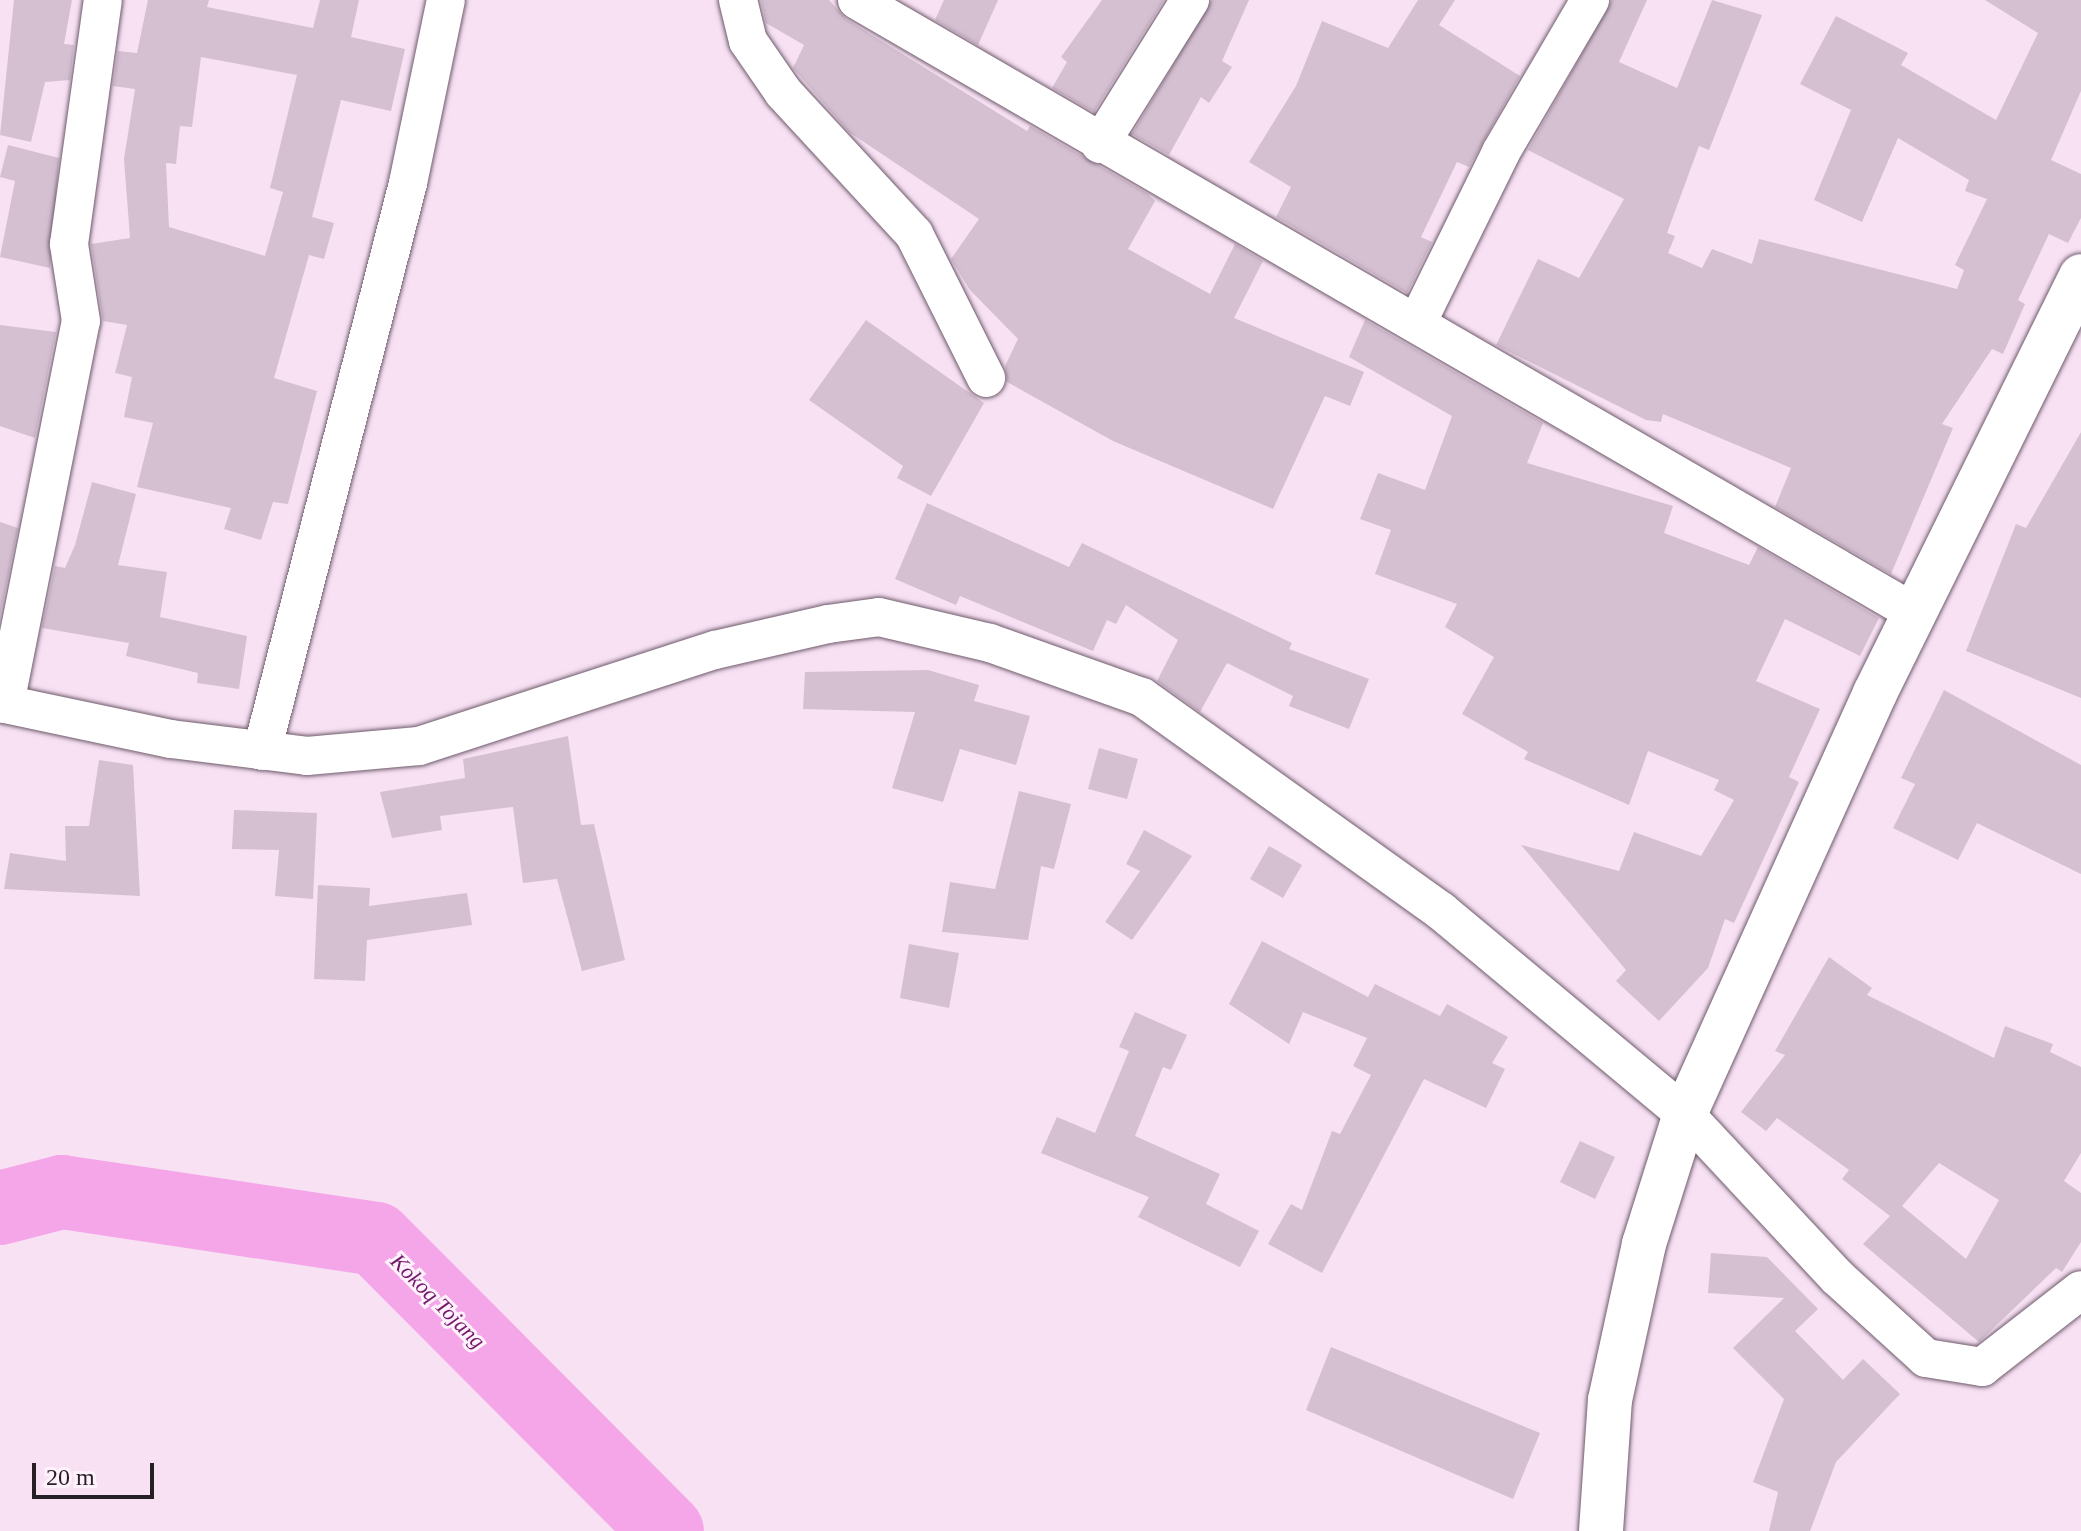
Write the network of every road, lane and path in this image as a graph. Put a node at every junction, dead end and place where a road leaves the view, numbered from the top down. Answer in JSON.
{"nodes":[{"id":1,"x":103,"y":0,"type":"edge"},
{"id":2,"x":446,"y":0,"type":"edge"},
{"id":3,"x":738,"y":0,"type":"edge"},
{"id":4,"x":857,"y":0,"type":"edge"},
{"id":5,"x":1190,"y":0,"type":"edge"},
{"id":6,"x":1590,"y":0,"type":"edge"},
{"id":7,"x":1100,"y":144,"type":"junction"},
{"id":8,"x":2081,"y":276,"type":"edge"},
{"id":9,"x":1418,"y":321,"type":"junction"},
{"id":10,"x":986,"y":378,"type":"dead end"},
{"id":11,"x":1913,"y":612,"type":"junction"},
{"id":12,"x":2,"y":704,"type":"edge"},
{"id":13,"x":262,"y":751,"type":"junction"},
{"id":14,"x":1685,"y":1114,"type":"junction"},
{"id":15,"x":2081,"y":1290,"type":"edge"},
{"id":16,"x":1601,"y":1531,"type":"edge"}],
"edges":[{"from":1,"to":12,"type":"street"},
{"from":2,"to":13,"type":"street"},
{"from":3,"to":10,"type":"street"},
{"from":4,"to":7,"type":"street"},
{"from":5,"to":7,"type":"street"},
{"from":6,"to":9,"type":"street"},
{"from":7,"to":9,"type":"street"},
{"from":8,"to":11,"type":"main road"},
{"from":9,"to":11,"type":"street"},
{"from":11,"to":14,"type":"main road"},
{"from":12,"to":13,"type":"street"},
{"from":13,"to":14,"type":"street"},
{"from":14,"to":15,"type":"street"},
{"from":14,"to":16,"type":"main road"}]}
